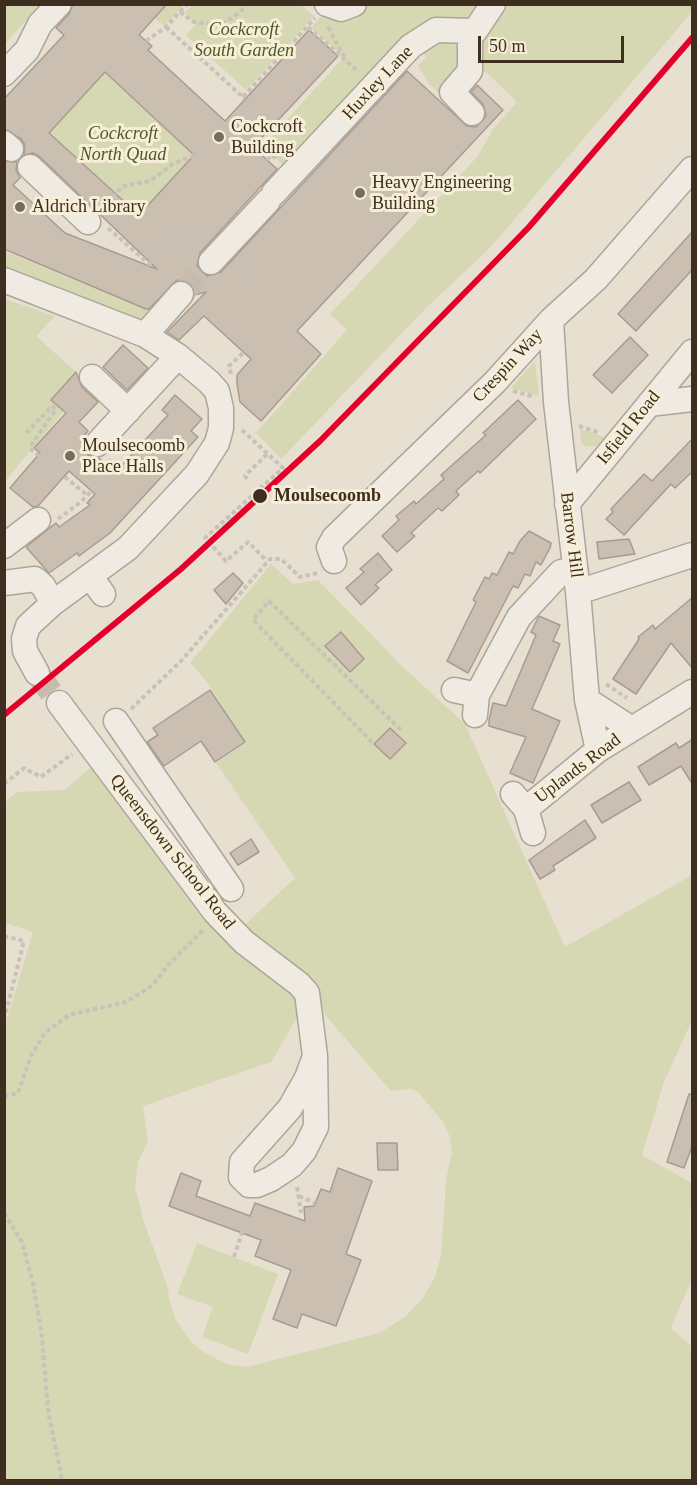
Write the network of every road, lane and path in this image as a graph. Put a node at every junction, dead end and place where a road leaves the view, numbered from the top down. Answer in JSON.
{"nodes":[{"id":1,"x":59,"y":4,"type":"edge"},
{"id":2,"x":187,"y":4,"type":"edge"},
{"id":3,"x":354,"y":4,"type":"edge"},
{"id":4,"x":493,"y":4,"type":"edge"},
{"id":5,"x":246,"y":7,"type":"dead end"},
{"id":6,"x":180,"y":12,"type":"junction"},
{"id":7,"x":324,"y":12,"type":"edge"},
{"id":8,"x":166,"y":27,"type":"junction"},
{"id":9,"x":308,"y":27,"type":"junction"},
{"id":10,"x":475,"y":32,"type":"junction"},
{"id":11,"x":146,"y":41,"type":"dead end"},
{"id":12,"x":344,"y":57,"type":"junction"},
{"id":13,"x":4,"y":74,"type":"edge"},
{"id":14,"x":374,"y":87,"type":"junction"},
{"id":15,"x":472,"y":113,"type":"dead end"},
{"id":16,"x":194,"y":155,"type":"dead end"},
{"id":17,"x":30,"y":166,"type":"dead end"},
{"id":18,"x":693,"y":169,"type":"edge"},
{"id":19,"x":96,"y":220,"type":"junction"},
{"id":20,"x":181,"y":231,"type":"dead end"},
{"id":21,"x":211,"y":262,"type":"tunnel mouth"},
{"id":22,"x":4,"y":280,"type":"edge"},
{"id":23,"x":181,"y":294,"type":"tunnel mouth"},
{"id":24,"x":551,"y":320,"type":"junction"},
{"id":25,"x":145,"y":335,"type":"junction"},
{"id":26,"x":692,"y":353,"type":"edge"},
{"id":27,"x":178,"y":356,"type":"junction"},
{"id":28,"x":92,"y":377,"type":"dead end"},
{"id":29,"x":693,"y":384,"type":"edge"},
{"id":30,"x":505,"y":388,"type":"dead end"},
{"id":31,"x":542,"y":399,"type":"dead end"},
{"id":32,"x":693,"y":399,"type":"edge"},
{"id":33,"x":649,"y":404,"type":"junction"},
{"id":34,"x":128,"y":411,"type":"junction"},
{"id":35,"x":26,"y":433,"type":"dead end"},
{"id":36,"x":577,"y":435,"type":"dead end"},
{"id":37,"x":621,"y":438,"type":"junction"},
{"id":38,"x":97,"y":444,"type":"joint"},
{"id":39,"x":259,"y":444,"type":"dead end"},
{"id":40,"x":268,"y":453,"type":"junction"},
{"id":41,"x":247,"y":479,"type":"dead end"},
{"id":42,"x":87,"y":495,"type":"junction"},
{"id":43,"x":567,"y":504,"type":"junction"},
{"id":44,"x":38,"y":520,"type":"joint"},
{"id":45,"x":4,"y":546,"type":"edge"},
{"id":46,"x":693,"y":555,"type":"edge"},
{"id":47,"x":267,"y":561,"type":"junction"},
{"id":48,"x":331,"y":566,"type":"joint"},
{"id":49,"x":576,"y":581,"type":"junction"},
{"id":50,"x":4,"y":583,"type":"edge"},
{"id":51,"x":53,"y":603,"type":"junction"},
{"id":52,"x":37,"y":673,"type":"tunnel mouth"},
{"id":53,"x":454,"y":690,"type":"dead end"},
{"id":54,"x":693,"y":692,"type":"edge"},
{"id":55,"x":596,"y":696,"type":"junction"},
{"id":56,"x":59,"y":703,"type":"tunnel mouth"},
{"id":57,"x":635,"y":703,"type":"dead end"},
{"id":58,"x":116,"y":721,"type":"joint"},
{"id":59,"x":632,"y":729,"type":"junction"},
{"id":60,"x":402,"y":731,"type":"dead end"},
{"id":61,"x":87,"y":742,"type":"junction"},
{"id":62,"x":372,"y":742,"type":"dead end"},
{"id":63,"x":598,"y":750,"type":"junction"},
{"id":64,"x":4,"y":784,"type":"edge"},
{"id":65,"x":533,"y":833,"type":"dead end"},
{"id":66,"x":231,"y":889,"type":"dead end"},
{"id":67,"x":215,"y":912,"type":"junction"},
{"id":68,"x":4,"y":936,"type":"edge"},
{"id":69,"x":4,"y":1020,"type":"edge"},
{"id":70,"x":315,"y":1056,"type":"junction"},
{"id":71,"x":4,"y":1096,"type":"edge"},
{"id":72,"x":296,"y":1181,"type":"dead end"},
{"id":73,"x":299,"y":1196,"type":"junction"},
{"id":74,"x":315,"y":1203,"type":"dead end"},
{"id":75,"x":4,"y":1213,"type":"edge"},
{"id":76,"x":301,"y":1213,"type":"dead end"},
{"id":77,"x":246,"y":1220,"type":"dead end"},
{"id":78,"x":234,"y":1257,"type":"dead end"},
{"id":79,"x":62,"y":1480,"type":"edge"}],
"edges":[{"from":1,"to":13,"type":"street"},
{"from":2,"to":6,"type":"path"},
{"from":3,"to":7,"type":"street"},
{"from":4,"to":10,"type":"street"},
{"from":5,"to":6,"type":"path"},
{"from":6,"to":8,"type":"path"},
{"from":7,"to":9,"type":"path"},
{"from":7,"to":12,"type":"path"},
{"from":8,"to":9,"type":"path"},
{"from":8,"to":11,"type":"path"},
{"from":9,"to":12,"type":"path"},
{"from":10,"to":14,"type":"street","name":"Huxley Lane"},
{"from":10,"to":15,"type":"street"},
{"from":12,"to":14,"type":"path"},
{"from":14,"to":21,"type":"street","name":"Huxley Lane"},
{"from":16,"to":19,"type":"path"},
{"from":17,"to":19,"type":"street"},
{"from":18,"to":24,"type":"street","name":"Crespin Way"},
{"from":19,"to":20,"type":"path"},
{"from":22,"to":25,"type":"street"},
{"from":23,"to":25,"type":"street"},
{"from":24,"to":43,"type":"street","name":"Barrow Hill"},
{"from":24,"to":48,"type":"street","name":"Crespin Way"},
{"from":25,"to":27,"type":"street"},
{"from":26,"to":29,"type":"street"},
{"from":26,"to":33,"type":"street","name":"Isfield Road"},
{"from":27,"to":34,"type":"street"},
{"from":27,"to":51,"type":"street"},
{"from":28,"to":34,"type":"street"},
{"from":30,"to":31,"type":"path"},
{"from":32,"to":33,"type":"street"},
{"from":33,"to":37,"type":"street","name":"Isfield Road"},
{"from":34,"to":38,"type":"street"},
{"from":35,"to":42,"type":"path"},
{"from":36,"to":37,"type":"path"},
{"from":37,"to":43,"type":"street","name":"Isfield Road"},
{"from":38,"to":42,"type":"path"},
{"from":39,"to":40,"type":"path"},
{"from":40,"to":41,"type":"path"},
{"from":40,"to":47,"type":"path"},
{"from":42,"to":44,"type":"path"},
{"from":43,"to":49,"type":"street","name":"Barrow Hill"},
{"from":44,"to":45,"type":"street"},
{"from":46,"to":49,"type":"street"},
{"from":47,"to":48,"type":"path"},
{"from":47,"to":58,"type":"path"},
{"from":49,"to":53,"type":"street"},
{"from":49,"to":55,"type":"street","name":"Barrow Hill"},
{"from":50,"to":51,"type":"street"},
{"from":51,"to":52,"type":"street"},
{"from":54,"to":59,"type":"street","name":"Uplands Road"},
{"from":55,"to":57,"type":"path"},
{"from":55,"to":59,"type":"street","name":"Uplands Road"},
{"from":55,"to":63,"type":"street","name":"Barrow Hill"},
{"from":56,"to":61,"type":"street","name":"Queensdown School Road"},
{"from":58,"to":66,"type":"street"},
{"from":59,"to":63,"type":"street","name":"Uplands Road"},
{"from":60,"to":62,"type":"path"},
{"from":61,"to":64,"type":"path"},
{"from":61,"to":67,"type":"street","name":"Queensdown School Road"},
{"from":63,"to":65,"type":"street","name":"Uplands Road"},
{"from":67,"to":70,"type":"street","name":"Queensdown School Road"},
{"from":67,"to":71,"type":"path"},
{"from":68,"to":69,"type":"path"},
{"from":70,"to":70,"type":"street","name":"Queensdown School Road"},
{"from":72,"to":73,"type":"path"},
{"from":73,"to":74,"type":"path"},
{"from":73,"to":76,"type":"path"},
{"from":75,"to":79,"type":"path"},
{"from":77,"to":78,"type":"path"}]}
